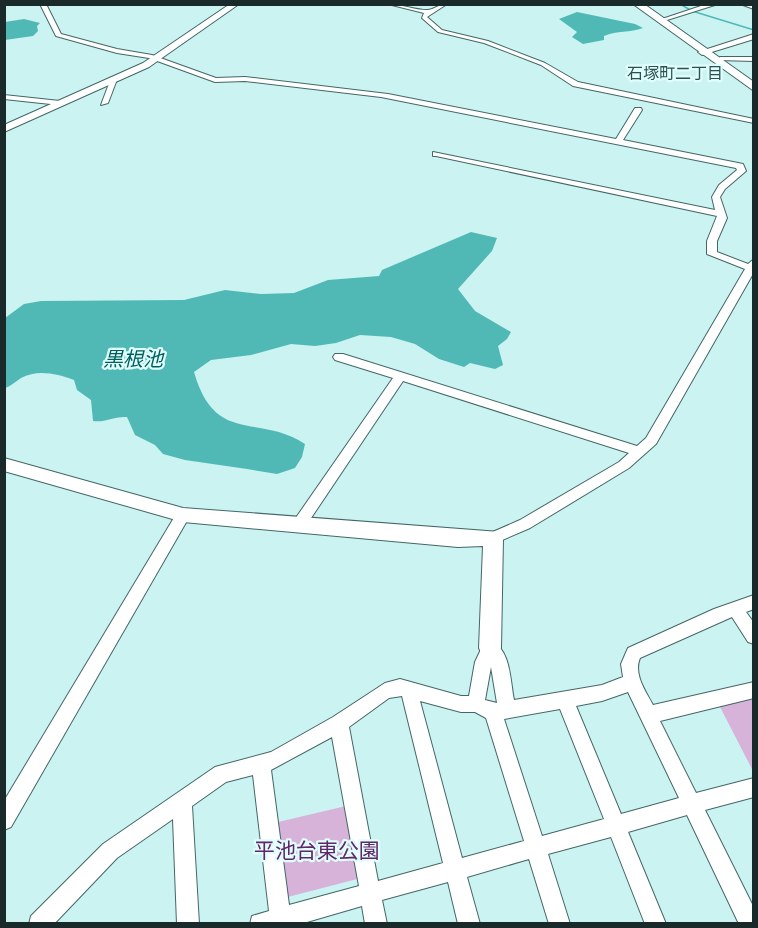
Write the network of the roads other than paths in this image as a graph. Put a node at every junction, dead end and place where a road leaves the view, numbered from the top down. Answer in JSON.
{"nodes":[{"id":1,"x":43,"y":4,"type":"edge"},
{"id":2,"x":236,"y":4,"type":"edge"},
{"id":3,"x":390,"y":4,"type":"edge"},
{"id":4,"x":444,"y":4,"type":"edge"},
{"id":5,"x":476,"y":4,"type":"edge"},
{"id":6,"x":481,"y":4,"type":"edge"},
{"id":7,"x":637,"y":4,"type":"edge"},
{"id":8,"x":646,"y":4,"type":"edge"},
{"id":9,"x":715,"y":4,"type":"edge"},
{"id":10,"x":745,"y":4,"type":"edge"},
{"id":11,"x":753,"y":7,"type":"edge"},
{"id":12,"x":428,"y":12,"type":"junction"},
{"id":13,"x":665,"y":19,"type":"junction"},
{"id":14,"x":753,"y":36,"type":"edge"},
{"id":15,"x":706,"y":51,"type":"junction"},
{"id":16,"x":157,"y":59,"type":"junction"},
{"id":17,"x":720,"y":59,"type":"junction"},
{"id":18,"x":753,"y":59,"type":"edge"},
{"id":19,"x":753,"y":81,"type":"edge"},
{"id":20,"x":112,"y":82,"type":"junction"},
{"id":21,"x":753,"y":88,"type":"edge"},
{"id":22,"x":380,"y":95,"type":"junction"},
{"id":23,"x":4,"y":97,"type":"edge"},
{"id":24,"x":60,"y":103,"type":"junction"},
{"id":25,"x":104,"y":103,"type":"dead end"},
{"id":26,"x":480,"y":107,"type":"dead end"},
{"id":27,"x":638,"y":110,"type":"dead end"},
{"id":28,"x":753,"y":121,"type":"edge"},
{"id":29,"x":4,"y":129,"type":"edge"},
{"id":30,"x":618,"y":142,"type":"junction"},
{"id":31,"x":436,"y":154,"type":"dead end"},
{"id":32,"x":721,"y":214,"type":"junction"},
{"id":33,"x":752,"y":265,"type":"edge"},
{"id":34,"x":339,"y":357,"type":"dead end"},
{"id":35,"x":400,"y":377,"type":"junction"},
{"id":36,"x":640,"y":452,"type":"junction"},
{"id":37,"x":4,"y":464,"type":"edge"},
{"id":38,"x":183,"y":514,"type":"junction"},
{"id":39,"x":298,"y":525,"type":"junction"},
{"id":40,"x":493,"y":538,"type":"junction"},
{"id":41,"x":753,"y":602,"type":"edge"},
{"id":42,"x":736,"y":610,"type":"junction"},
{"id":43,"x":753,"y":637,"type":"edge"},
{"id":44,"x":490,"y":648,"type":"junction"},
{"id":45,"x":632,"y":682,"type":"junction"},
{"id":46,"x":410,"y":690,"type":"junction"},
{"id":47,"x":753,"y":690,"type":"edge"},
{"id":48,"x":566,"y":699,"type":"junction"},
{"id":49,"x":492,"y":709,"type":"junction"},
{"id":50,"x":648,"y":715,"type":"junction"},
{"id":51,"x":339,"y":723,"type":"junction"},
{"id":52,"x":261,"y":764,"type":"junction"},
{"id":53,"x":753,"y":787,"type":"edge"},
{"id":54,"x":182,"y":802,"type":"junction"},
{"id":55,"x":691,"y":805,"type":"junction"},
{"id":56,"x":4,"y":820,"type":"edge"},
{"id":57,"x":616,"y":825,"type":"junction"},
{"id":58,"x":535,"y":848,"type":"junction"},
{"id":59,"x":455,"y":871,"type":"junction"},
{"id":60,"x":370,"y":895,"type":"junction"},
{"id":61,"x":270,"y":921,"type":"edge"},
{"id":62,"x":39,"y":924,"type":"edge"},
{"id":63,"x":188,"y":924,"type":"edge"},
{"id":64,"x":376,"y":924,"type":"edge"},
{"id":65,"x":469,"y":924,"type":"edge"},
{"id":66,"x":560,"y":924,"type":"edge"},
{"id":67,"x":656,"y":924,"type":"edge"},
{"id":68,"x":750,"y":924,"type":"edge"}],
"edges":[{"from":1,"to":16,"type":"street"},
{"from":2,"to":16,"type":"street"},
{"from":3,"to":12,"type":"street"},
{"from":4,"to":12,"type":"street"},
{"from":5,"to":6,"type":"street"},
{"from":7,"to":15,"type":"main road"},
{"from":8,"to":13,"type":"main road"},
{"from":9,"to":13,"type":"street"},
{"from":10,"to":11,"type":"street"},
{"from":12,"to":28,"type":"street"},
{"from":13,"to":15,"type":"main road"},
{"from":14,"to":15,"type":"street"},
{"from":15,"to":17,"type":"main road"},
{"from":15,"to":21,"type":"main road"},
{"from":16,"to":20,"type":"street"},
{"from":16,"to":22,"type":"street"},
{"from":17,"to":18,"type":"street"},
{"from":17,"to":19,"type":"main road"},
{"from":20,"to":24,"type":"street"},
{"from":20,"to":25,"type":"street"},
{"from":22,"to":26,"type":"street"},
{"from":22,"to":30,"type":"street"},
{"from":23,"to":24,"type":"street"},
{"from":24,"to":29,"type":"street"},
{"from":27,"to":30,"type":"street"},
{"from":30,"to":32,"type":"street"},
{"from":31,"to":32,"type":"street"},
{"from":32,"to":33,"type":"street"},
{"from":33,"to":36,"type":"street"},
{"from":34,"to":35,"type":"street"},
{"from":35,"to":36,"type":"street"},
{"from":35,"to":39,"type":"street"},
{"from":36,"to":40,"type":"street"},
{"from":37,"to":38,"type":"street"},
{"from":38,"to":39,"type":"street"},
{"from":38,"to":56,"type":"street"},
{"from":39,"to":40,"type":"street"},
{"from":40,"to":44,"type":"street"},
{"from":41,"to":42,"type":"street"},
{"from":42,"to":43,"type":"street"},
{"from":42,"to":45,"type":"street"},
{"from":44,"to":49,"type":"street"},
{"from":44,"to":49,"type":"street"},
{"from":45,"to":48,"type":"street"},
{"from":45,"to":50,"type":"street"},
{"from":46,"to":49,"type":"street"},
{"from":46,"to":51,"type":"street"},
{"from":46,"to":59,"type":"street"},
{"from":47,"to":50,"type":"street"},
{"from":48,"to":49,"type":"street"},
{"from":48,"to":57,"type":"street"},
{"from":49,"to":58,"type":"street"},
{"from":50,"to":55,"type":"street"},
{"from":51,"to":52,"type":"street"},
{"from":51,"to":60,"type":"street"},
{"from":52,"to":54,"type":"street"},
{"from":52,"to":61,"type":"street"},
{"from":53,"to":55,"type":"street"},
{"from":54,"to":62,"type":"street"},
{"from":54,"to":63,"type":"street"},
{"from":55,"to":57,"type":"street"},
{"from":55,"to":68,"type":"street"},
{"from":57,"to":58,"type":"street"},
{"from":57,"to":67,"type":"street"},
{"from":58,"to":59,"type":"street"},
{"from":58,"to":66,"type":"street"},
{"from":59,"to":60,"type":"street"},
{"from":59,"to":65,"type":"street"},
{"from":60,"to":61,"type":"street"},
{"from":60,"to":64,"type":"street"}]}
